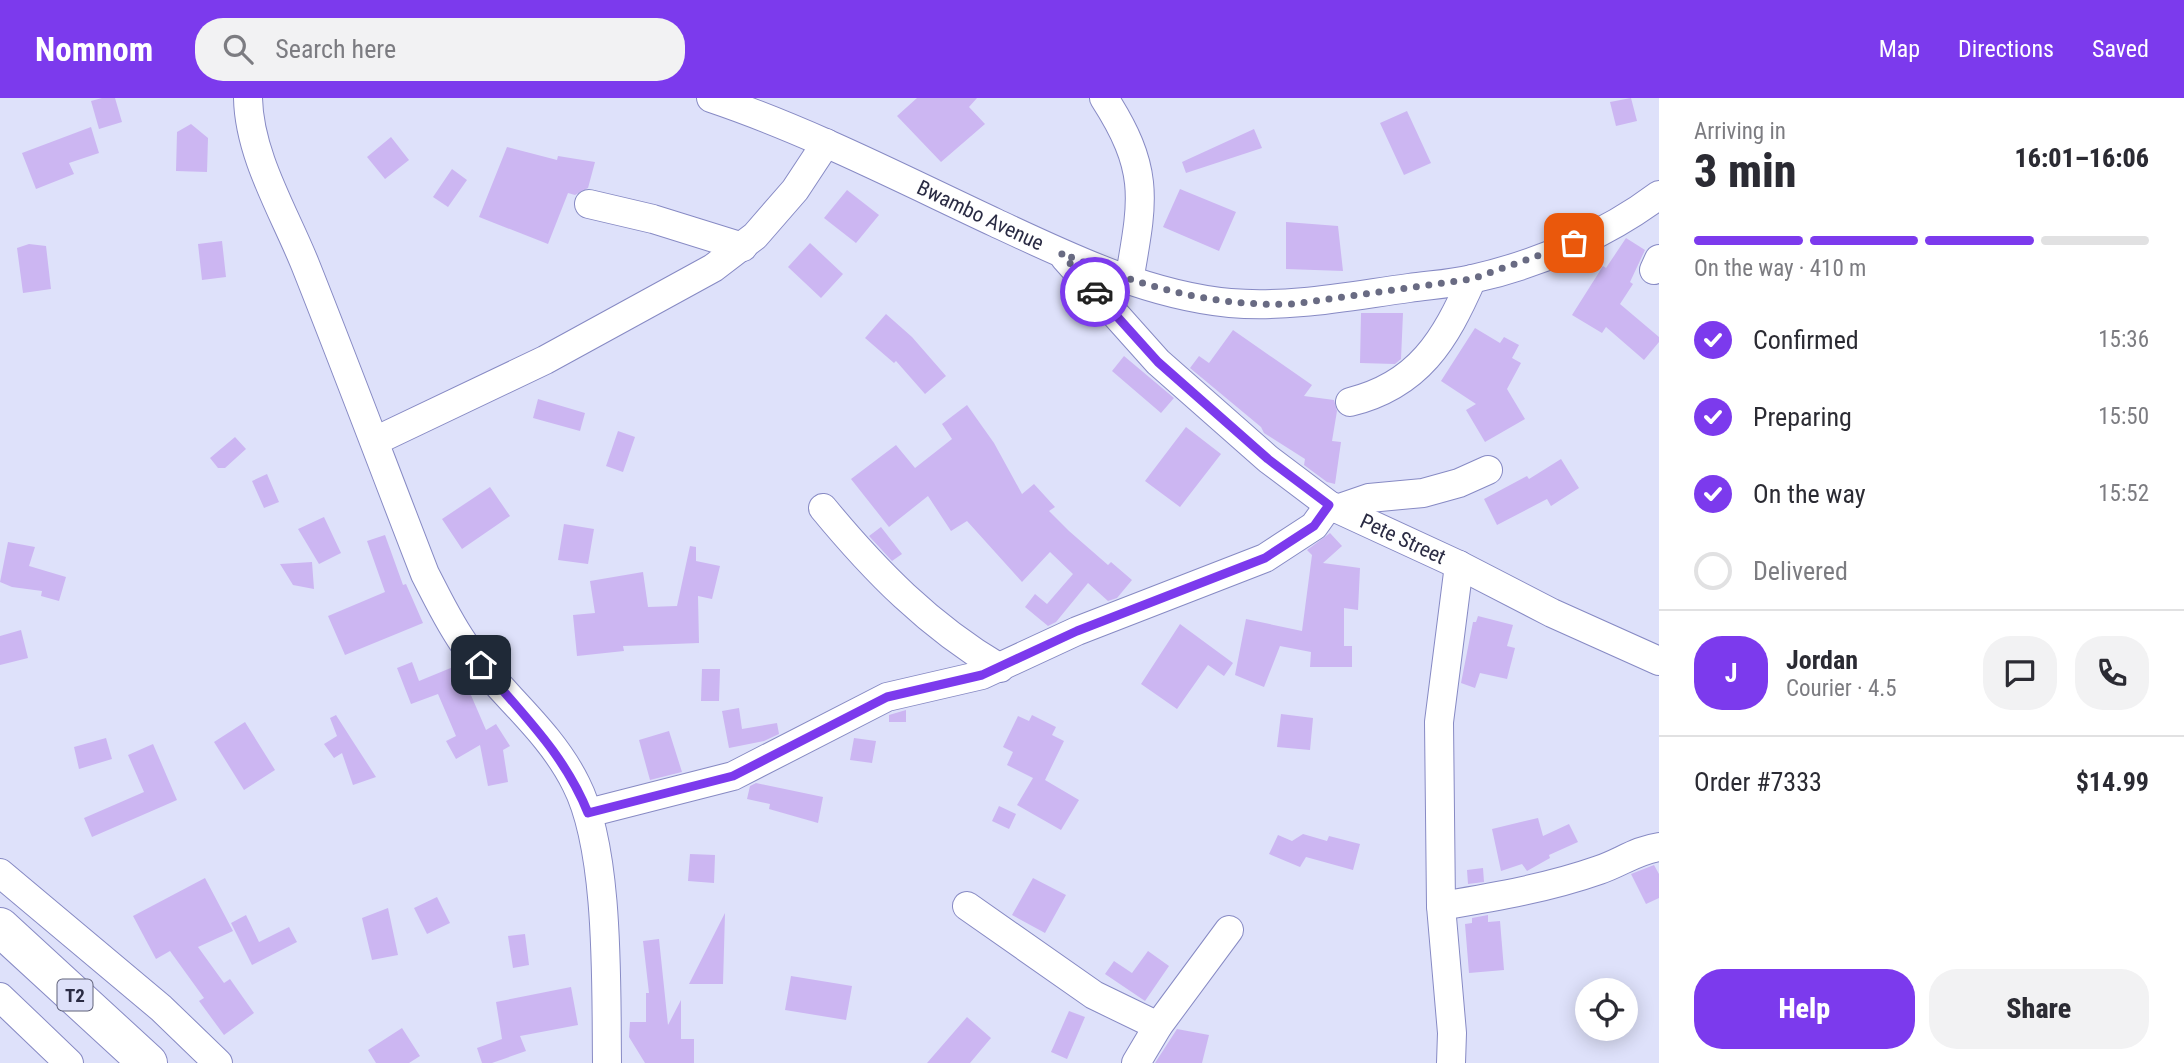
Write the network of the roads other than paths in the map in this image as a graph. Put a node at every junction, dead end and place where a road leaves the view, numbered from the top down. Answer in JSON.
{"nodes":[{"id":1,"x":248,"y":98,"type":"edge"},
{"id":2,"x":710,"y":98,"type":"edge"},
{"id":3,"x":1104,"y":98,"type":"edge"},
{"id":4,"x":749,"y":104,"type":"edge"},
{"id":5,"x":826,"y":143,"type":"junction"},
{"id":6,"x":1659,"y":195,"type":"edge"},
{"id":7,"x":589,"y":204,"type":"dead end"},
{"id":8,"x":743,"y":247,"type":"junction"},
{"id":9,"x":1061,"y":253,"type":"junction"},
{"id":10,"x":1472,"y":279,"type":"junction"},
{"id":11,"x":1129,"y":281,"type":"junction"},
{"id":12,"x":1350,"y":402,"type":"dead end"},
{"id":13,"x":375,"y":441,"type":"junction"},
{"id":14,"x":1488,"y":470,"type":"dead end"},
{"id":15,"x":1333,"y":507,"type":"junction"},
{"id":16,"x":823,"y":508,"type":"dead end"},
{"id":17,"x":1459,"y":565,"type":"junction"},
{"id":18,"x":1659,"y":661,"type":"edge"},
{"id":19,"x":1000,"y":668,"type":"junction"},
{"id":20,"x":588,"y":813,"type":"junction"},
{"id":21,"x":1659,"y":847,"type":"edge"},
{"id":22,"x":0,"y":873,"type":"edge"},
{"id":23,"x":967,"y":906,"type":"dead end"},
{"id":24,"x":1441,"y":906,"type":"junction"},
{"id":25,"x":0,"y":928,"type":"edge"},
{"id":26,"x":1229,"y":930,"type":"dead end"},
{"id":27,"x":0,"y":997,"type":"edge"},
{"id":28,"x":1158,"y":1026,"type":"junction"},
{"id":29,"x":69,"y":1063,"type":"edge"},
{"id":30,"x":148,"y":1063,"type":"edge"},
{"id":31,"x":218,"y":1063,"type":"edge"},
{"id":32,"x":607,"y":1063,"type":"edge"},
{"id":33,"x":1136,"y":1063,"type":"edge"},
{"id":34,"x":1451,"y":1063,"type":"edge"}],
"edges":[{"from":1,"to":13,"type":"street"},
{"from":2,"to":4,"type":"street","name":"Bwambo Avenue"},
{"from":3,"to":11,"type":"street"},
{"from":4,"to":5,"type":"street","name":"Bwambo Avenue"},
{"from":5,"to":8,"type":"street"},
{"from":5,"to":9,"type":"street","name":"Bwambo Avenue"},
{"from":6,"to":10,"type":"street","name":"Bwambo Avenue"},
{"from":7,"to":8,"type":"street"},
{"from":8,"to":13,"type":"street"},
{"from":9,"to":11,"type":"street","name":"Bwambo Avenue"},
{"from":9,"to":15,"type":"street","name":"Pete Street"},
{"from":10,"to":11,"type":"street","name":"Bwambo Avenue"},
{"from":10,"to":12,"type":"street"},
{"from":13,"to":20,"type":"street"},
{"from":14,"to":15,"type":"street"},
{"from":15,"to":17,"type":"street","name":"Pete Street"},
{"from":15,"to":19,"type":"street"},
{"from":16,"to":19,"type":"street"},
{"from":17,"to":18,"type":"street","name":"Pete Street"},
{"from":17,"to":24,"type":"street"},
{"from":19,"to":20,"type":"street"},
{"from":20,"to":32,"type":"street"},
{"from":21,"to":24,"type":"street"},
{"from":22,"to":31,"type":"street"},
{"from":23,"to":28,"type":"street"},
{"from":24,"to":34,"type":"street"},
{"from":25,"to":30,"type":"highway","number":"T2"},
{"from":26,"to":28,"type":"street"},
{"from":27,"to":29,"type":"street"},
{"from":28,"to":33,"type":"street"}]}
